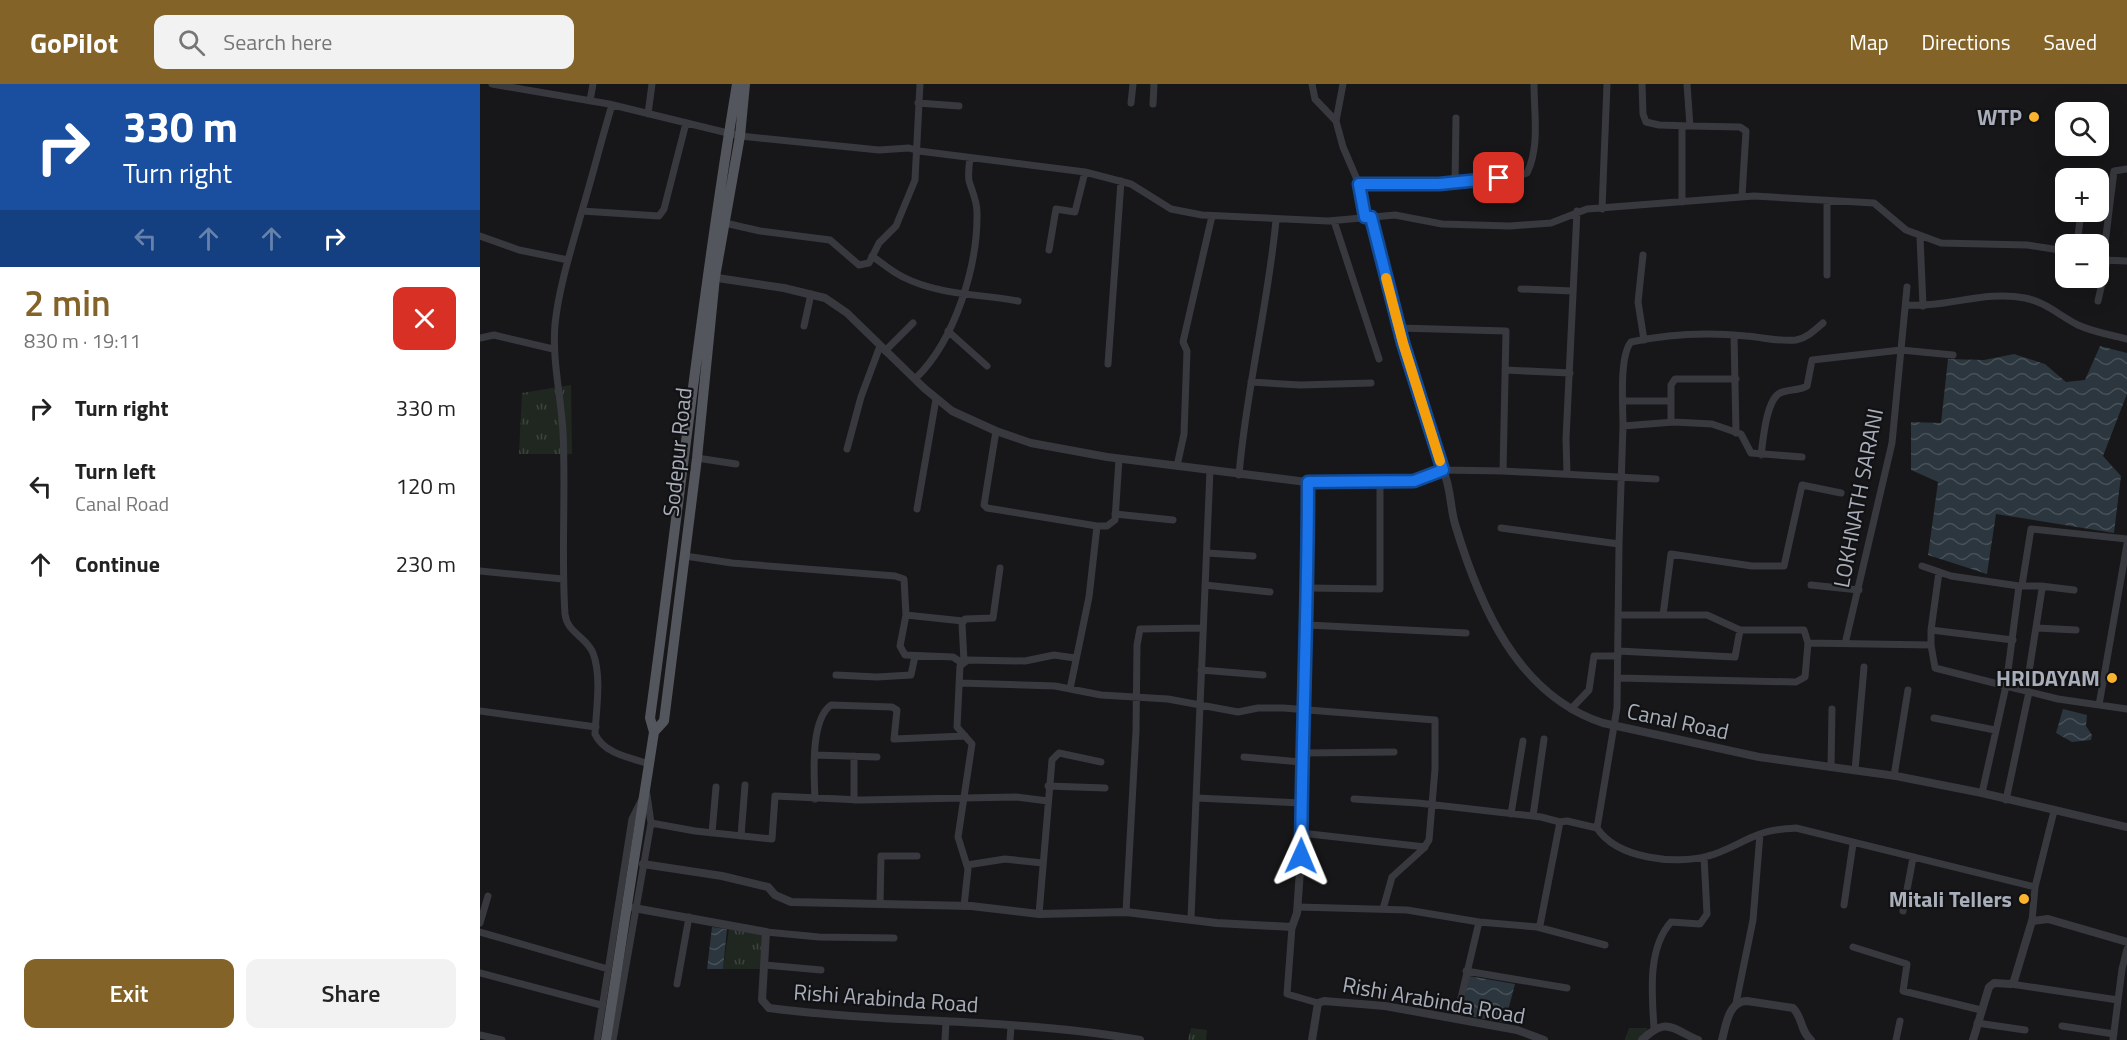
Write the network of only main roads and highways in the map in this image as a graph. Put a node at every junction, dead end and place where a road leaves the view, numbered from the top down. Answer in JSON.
{"nodes":[{"id":1,"x":737,"y":84,"type":"edge"},
{"id":2,"x":746,"y":84,"type":"edge"},
{"id":3,"x":735,"y":135,"type":"junction"},
{"id":4,"x":711,"y":277,"type":"junction"},
{"id":5,"x":654,"y":732,"type":"junction"},
{"id":6,"x":606,"y":1040,"type":"edge"}],
"edges":[{"from":1,"to":3,"type":"main road"},
{"from":2,"to":3,"type":"main road","name":"Sodepur Road"},
{"from":3,"to":4,"type":"main road"},
{"from":3,"to":4,"type":"main road","name":"Sodepur Road"},
{"from":4,"to":5,"type":"main road"},
{"from":4,"to":5,"type":"main road","name":"Sodepur Road"},
{"from":5,"to":6,"type":"main road","name":"Sodepur Road"}]}
